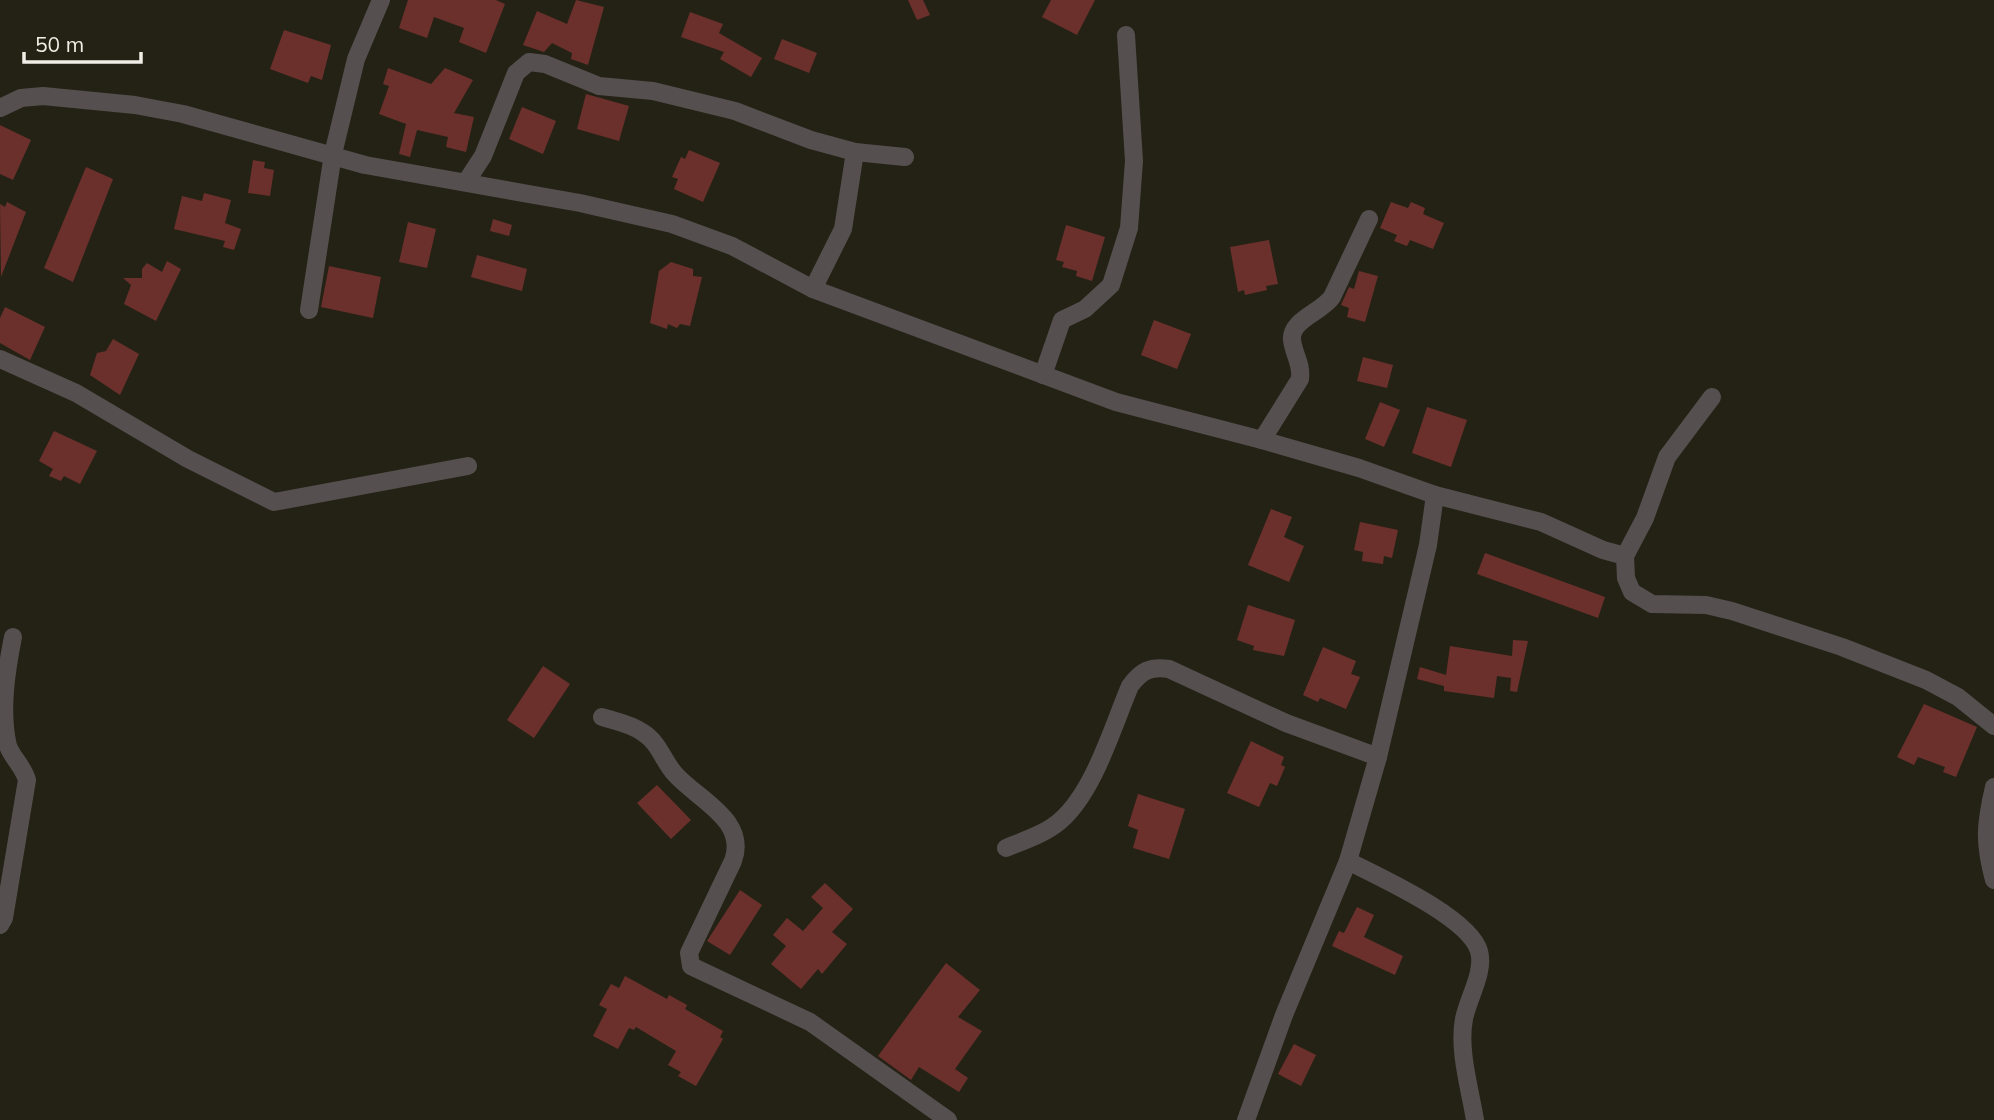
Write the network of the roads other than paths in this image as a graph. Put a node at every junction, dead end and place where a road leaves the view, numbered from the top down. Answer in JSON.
{"nodes":[{"id":1,"x":382,"y":0,"type":"edge"},
{"id":2,"x":1126,"y":35,"type":"dead end"},
{"id":3,"x":0,"y":108,"type":"edge"},
{"id":4,"x":855,"y":152,"type":"junction"},
{"id":5,"x":333,"y":154,"type":"junction"},
{"id":6,"x":905,"y":157,"type":"dead end"},
{"id":7,"x":466,"y":183,"type":"junction"},
{"id":8,"x":1369,"y":219,"type":"dead end"},
{"id":9,"x":813,"y":289,"type":"junction"},
{"id":10,"x":309,"y":310,"type":"dead end"},
{"id":11,"x":0,"y":359,"type":"edge"},
{"id":12,"x":1043,"y":375,"type":"junction"},
{"id":13,"x":1712,"y":397,"type":"dead end"},
{"id":14,"x":1262,"y":440,"type":"junction"},
{"id":15,"x":468,"y":466,"type":"dead end"},
{"id":16,"x":1435,"y":495,"type":"junction"},
{"id":17,"x":1625,"y":556,"type":"junction"},
{"id":18,"x":13,"y":637,"type":"dead end"},
{"id":19,"x":602,"y":717,"type":"dead end"},
{"id":20,"x":1994,"y":726,"type":"edge"},
{"id":21,"x":1378,"y":757,"type":"junction"},
{"id":22,"x":1994,"y":787,"type":"edge"},
{"id":23,"x":1006,"y":848,"type":"dead end"},
{"id":24,"x":1348,"y":861,"type":"junction"},
{"id":25,"x":1994,"y":880,"type":"edge"},
{"id":26,"x":0,"y":925,"type":"edge"},
{"id":27,"x":948,"y":1120,"type":"edge"},
{"id":28,"x":1246,"y":1120,"type":"edge"},
{"id":29,"x":1475,"y":1120,"type":"edge"}],
"edges":[{"from":1,"to":5,"type":"street"},
{"from":2,"to":12,"type":"street"},
{"from":3,"to":5,"type":"street"},
{"from":4,"to":6,"type":"street"},
{"from":4,"to":7,"type":"street"},
{"from":4,"to":9,"type":"street"},
{"from":5,"to":7,"type":"street"},
{"from":5,"to":10,"type":"street"},
{"from":7,"to":9,"type":"street"},
{"from":8,"to":14,"type":"street"},
{"from":9,"to":12,"type":"street"},
{"from":11,"to":15,"type":"street"},
{"from":12,"to":14,"type":"street"},
{"from":13,"to":17,"type":"street"},
{"from":14,"to":16,"type":"street"},
{"from":16,"to":17,"type":"street"},
{"from":16,"to":21,"type":"street"},
{"from":17,"to":20,"type":"street"},
{"from":18,"to":26,"type":"street"},
{"from":19,"to":27,"type":"street"},
{"from":21,"to":23,"type":"street"},
{"from":21,"to":24,"type":"street"},
{"from":22,"to":25,"type":"street"},
{"from":24,"to":28,"type":"street"},
{"from":24,"to":29,"type":"street"}]}
